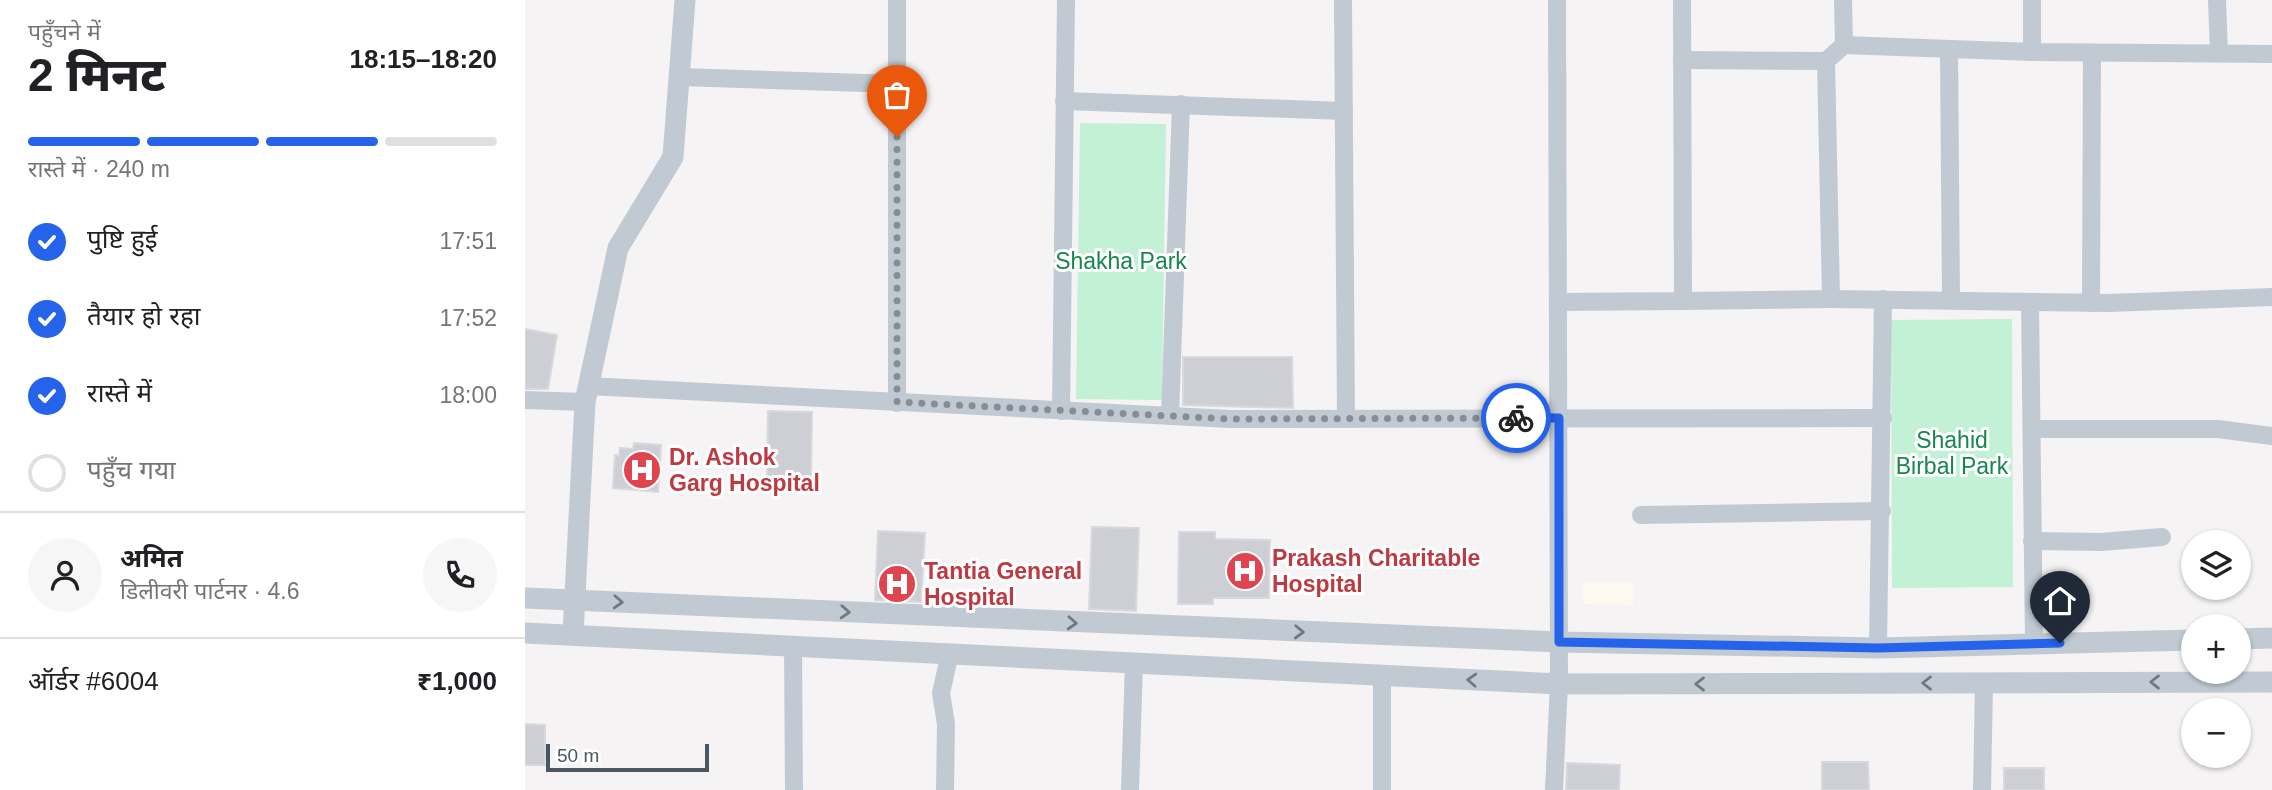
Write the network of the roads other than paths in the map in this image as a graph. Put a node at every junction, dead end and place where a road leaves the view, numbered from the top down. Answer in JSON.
{"nodes":[{"id":1,"x":685,"y":0,"type":"edge"},
{"id":2,"x":897,"y":0,"type":"edge"},
{"id":3,"x":1066,"y":0,"type":"edge"},
{"id":4,"x":1343,"y":0,"type":"edge"},
{"id":5,"x":1557,"y":0,"type":"edge"},
{"id":6,"x":1682,"y":0,"type":"edge"},
{"id":7,"x":1843,"y":0,"type":"edge"},
{"id":8,"x":2032,"y":0,"type":"edge"},
{"id":9,"x":2217,"y":0,"type":"edge"},
{"id":10,"x":1844,"y":46,"type":"junction"},
{"id":11,"x":1949,"y":49,"type":"junction"},
{"id":12,"x":2032,"y":52,"type":"junction"},
{"id":13,"x":2092,"y":53,"type":"junction"},
{"id":14,"x":2219,"y":53,"type":"junction"},
{"id":15,"x":2272,"y":54,"type":"edge"},
{"id":16,"x":1682,"y":60,"type":"junction"},
{"id":17,"x":1826,"y":61,"type":"junction"},
{"id":18,"x":680,"y":77,"type":"junction"},
{"id":19,"x":897,"y":84,"type":"junction"},
{"id":20,"x":1064,"y":101,"type":"junction"},
{"id":21,"x":1181,"y":104,"type":"junction"},
{"id":22,"x":1344,"y":111,"type":"junction"},
{"id":23,"x":2272,"y":297,"type":"edge"},
{"id":24,"x":1831,"y":299,"type":"junction"},
{"id":25,"x":1883,"y":299,"type":"junction"},
{"id":26,"x":1951,"y":300,"type":"junction"},
{"id":27,"x":1683,"y":301,"type":"junction"},
{"id":28,"x":1558,"y":302,"type":"junction"},
{"id":29,"x":2030,"y":302,"type":"junction"},
{"id":30,"x":2091,"y":303,"type":"junction"},
{"id":31,"x":586,"y":394,"type":"junction"},
{"id":32,"x":525,"y":400,"type":"edge"},
{"id":33,"x":897,"y":402,"type":"junction"},
{"id":34,"x":1061,"y":411,"type":"junction"},
{"id":35,"x":1170,"y":416,"type":"junction"},
{"id":36,"x":1346,"y":418,"type":"junction"},
{"id":37,"x":1559,"y":418,"type":"junction"},
{"id":38,"x":1883,"y":418,"type":"junction"},
{"id":39,"x":2032,"y":429,"type":"junction"},
{"id":40,"x":2272,"y":436,"type":"edge"},
{"id":41,"x":1882,"y":511,"type":"junction"},
{"id":42,"x":1641,"y":515,"type":"dead end"},
{"id":43,"x":2162,"y":537,"type":"dead end"},
{"id":44,"x":2032,"y":541,"type":"junction"},
{"id":45,"x":525,"y":598,"type":"edge"},
{"id":46,"x":575,"y":600,"type":"junction"},
{"id":47,"x":525,"y":633,"type":"edge"},
{"id":48,"x":573,"y":634,"type":"junction"},
{"id":49,"x":2272,"y":638,"type":"edge"},
{"id":50,"x":2251,"y":639,"type":"edge"},
{"id":51,"x":2181,"y":640,"type":"edge"},
{"id":52,"x":1559,"y":642,"type":"junction"},
{"id":53,"x":2034,"y":644,"type":"junction"},
{"id":54,"x":793,"y":646,"type":"junction"},
{"id":55,"x":1878,"y":648,"type":"junction"},
{"id":56,"x":950,"y":653,"type":"junction"},
{"id":57,"x":1133,"y":663,"type":"junction"},
{"id":58,"x":1383,"y":675,"type":"junction"},
{"id":59,"x":2272,"y":682,"type":"edge"},
{"id":60,"x":1984,"y":683,"type":"junction"},
{"id":61,"x":1559,"y":684,"type":"junction"},
{"id":62,"x":794,"y":790,"type":"edge"},
{"id":63,"x":945,"y":790,"type":"edge"},
{"id":64,"x":1130,"y":790,"type":"edge"},
{"id":65,"x":1382,"y":790,"type":"edge"},
{"id":66,"x":1554,"y":790,"type":"edge"},
{"id":67,"x":1982,"y":790,"type":"edge"}],
"edges":[{"from":1,"to":18,"type":"street"},
{"from":2,"to":19,"type":"street"},
{"from":3,"to":20,"type":"street"},
{"from":4,"to":22,"type":"street"},
{"from":5,"to":28,"type":"street"},
{"from":6,"to":16,"type":"street"},
{"from":7,"to":10,"type":"street"},
{"from":8,"to":12,"type":"street"},
{"from":9,"to":14,"type":"street"},
{"from":10,"to":11,"type":"street"},
{"from":10,"to":17,"type":"street"},
{"from":11,"to":12,"type":"street"},
{"from":11,"to":26,"type":"street"},
{"from":12,"to":13,"type":"street"},
{"from":13,"to":14,"type":"street"},
{"from":13,"to":30,"type":"street"},
{"from":14,"to":15,"type":"street"},
{"from":16,"to":17,"type":"street"},
{"from":16,"to":27,"type":"street"},
{"from":17,"to":24,"type":"street"},
{"from":18,"to":19,"type":"street"},
{"from":18,"to":31,"type":"street"},
{"from":19,"to":33,"type":"street"},
{"from":20,"to":21,"type":"street"},
{"from":20,"to":34,"type":"street"},
{"from":21,"to":22,"type":"street"},
{"from":21,"to":35,"type":"street"},
{"from":22,"to":36,"type":"street"},
{"from":23,"to":30,"type":"street"},
{"from":24,"to":25,"type":"street"},
{"from":24,"to":27,"type":"street"},
{"from":25,"to":26,"type":"street"},
{"from":25,"to":38,"type":"street"},
{"from":26,"to":29,"type":"street"},
{"from":27,"to":28,"type":"street"},
{"from":28,"to":37,"type":"street"},
{"from":29,"to":30,"type":"street"},
{"from":29,"to":39,"type":"street"},
{"from":31,"to":32,"type":"street"},
{"from":31,"to":33,"type":"street"},
{"from":31,"to":46,"type":"street"},
{"from":33,"to":34,"type":"street"},
{"from":34,"to":35,"type":"street"},
{"from":35,"to":36,"type":"street"},
{"from":36,"to":37,"type":"street"},
{"from":37,"to":38,"type":"street"},
{"from":37,"to":52,"type":"street"},
{"from":38,"to":41,"type":"street"},
{"from":39,"to":40,"type":"street"},
{"from":39,"to":44,"type":"street"},
{"from":41,"to":42,"type":"street"},
{"from":41,"to":55,"type":"street"},
{"from":43,"to":44,"type":"street"},
{"from":44,"to":53,"type":"street"},
{"from":45,"to":46,"type":"street"},
{"from":46,"to":48,"type":"street"},
{"from":46,"to":52,"type":"street","one_way":true},
{"from":47,"to":48,"type":"street"},
{"from":48,"to":54,"type":"street"},
{"from":49,"to":50,"type":"street"},
{"from":51,"to":53,"type":"street"},
{"from":52,"to":55,"type":"street"},
{"from":52,"to":61,"type":"street"},
{"from":53,"to":55,"type":"street"},
{"from":54,"to":56,"type":"street"},
{"from":54,"to":62,"type":"street"},
{"from":56,"to":57,"type":"street"},
{"from":56,"to":63,"type":"street"},
{"from":57,"to":58,"type":"street"},
{"from":57,"to":64,"type":"street"},
{"from":61,"to":58,"type":"street","one_way":true},
{"from":58,"to":65,"type":"street"},
{"from":59,"to":60,"type":"street","one_way":true},
{"from":60,"to":61,"type":"street","one_way":true},
{"from":60,"to":67,"type":"street"},
{"from":61,"to":66,"type":"street"}]}
